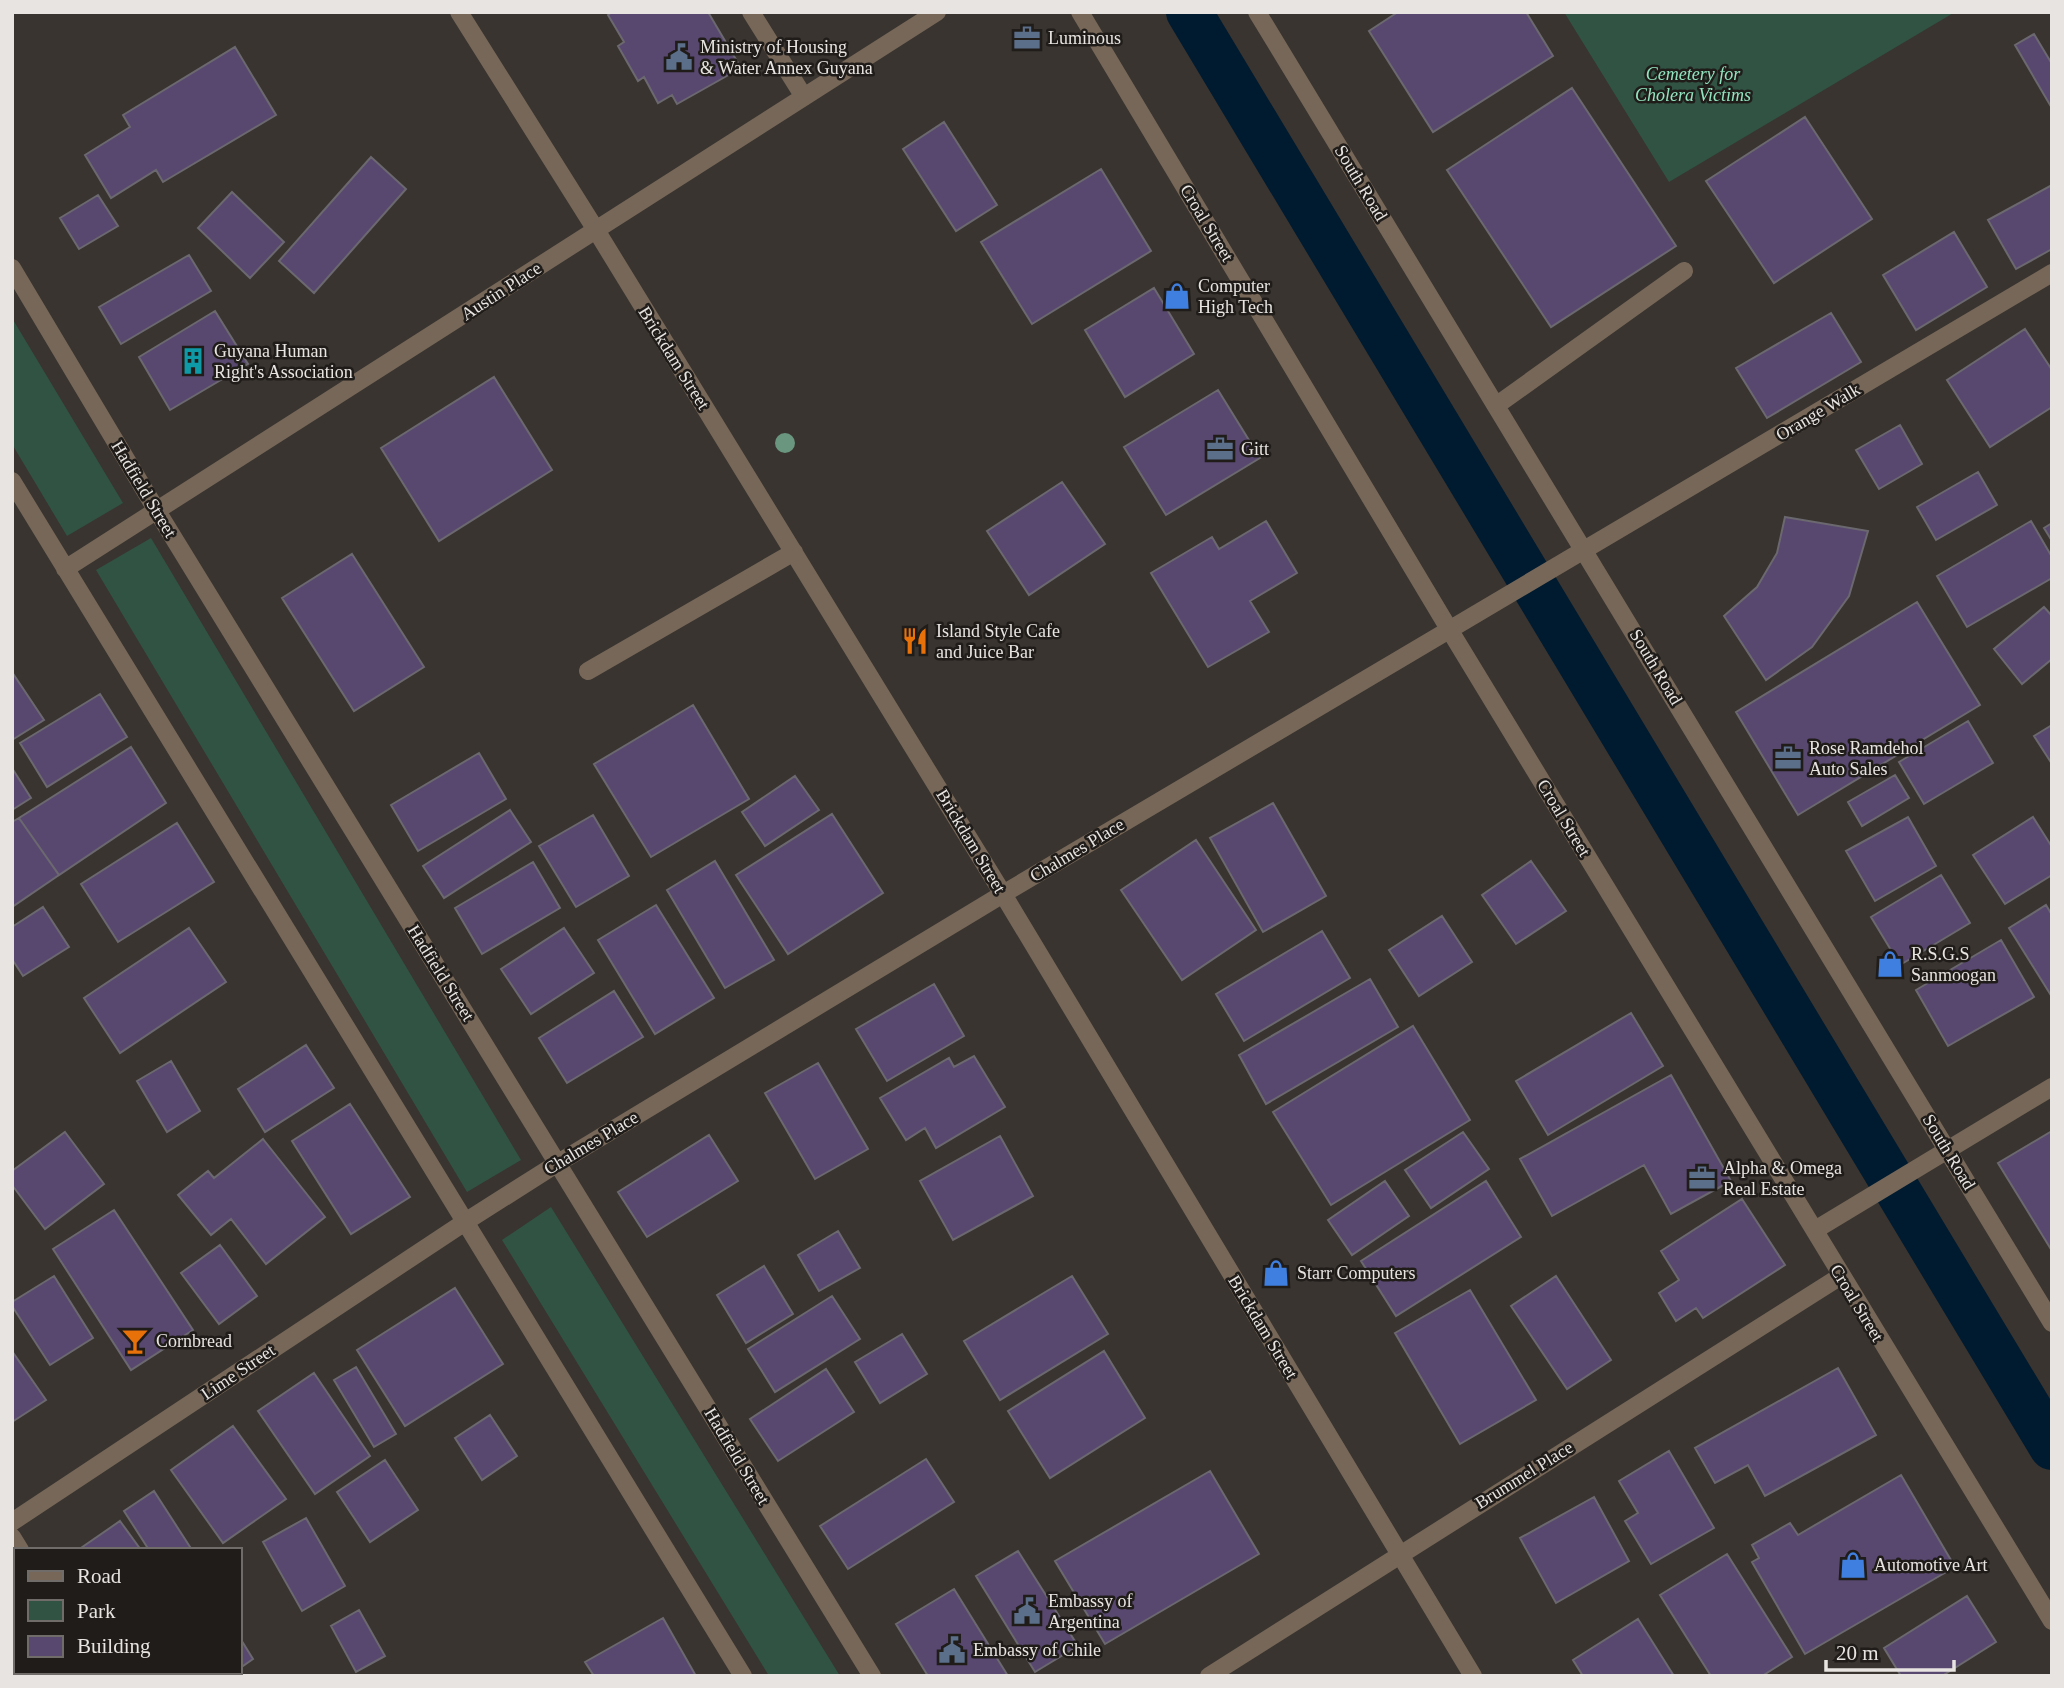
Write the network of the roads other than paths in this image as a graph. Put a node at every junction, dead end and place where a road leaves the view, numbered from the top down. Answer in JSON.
{"nodes":[{"id":1,"x":459,"y":12,"type":"edge"},
{"id":2,"x":751,"y":12,"type":"edge"},
{"id":3,"x":937,"y":12,"type":"edge"},
{"id":4,"x":1080,"y":12,"type":"edge"},
{"id":5,"x":1257,"y":12,"type":"edge"},
{"id":6,"x":804,"y":97,"type":"junction"},
{"id":7,"x":596,"y":230,"type":"junction"},
{"id":8,"x":12,"y":268,"type":"edge"},
{"id":9,"x":1684,"y":271,"type":"dead end"},
{"id":10,"x":2052,"y":273,"type":"edge"},
{"id":11,"x":1497,"y":405,"type":"junction"},
{"id":12,"x":12,"y":481,"type":"edge"},
{"id":13,"x":157,"y":511,"type":"junction"},
{"id":14,"x":1585,"y":550,"type":"junction"},
{"id":15,"x":794,"y":552,"type":"junction"},
{"id":16,"x":65,"y":569,"type":"junction"},
{"id":17,"x":1448,"y":629,"type":"junction"},
{"id":18,"x":588,"y":671,"type":"dead end"},
{"id":19,"x":1003,"y":894,"type":"junction"},
{"id":20,"x":2052,"y":1087,"type":"edge"},
{"id":21,"x":1940,"y":1154,"type":"junction"},
{"id":22,"x":558,"y":1163,"type":"junction"},
{"id":23,"x":464,"y":1222,"type":"junction"},
{"id":24,"x":1815,"y":1230,"type":"junction"},
{"id":25,"x":1841,"y":1276,"type":"junction"},
{"id":26,"x":2052,"y":1323,"type":"edge"},
{"id":27,"x":12,"y":1522,"type":"edge"},
{"id":28,"x":1399,"y":1554,"type":"junction"},
{"id":29,"x":2052,"y":1620,"type":"edge"},
{"id":30,"x":743,"y":1676,"type":"edge"},
{"id":31,"x":872,"y":1676,"type":"edge"},
{"id":32,"x":1209,"y":1676,"type":"edge"},
{"id":33,"x":1473,"y":1676,"type":"edge"}],
"edges":[{"from":1,"to":7,"type":"street","name":"Brickdam Street"},
{"from":2,"to":6,"type":"street"},
{"from":3,"to":6,"type":"street","name":"Austin Place"},
{"from":4,"to":17,"type":"street","name":"Croal Street"},
{"from":5,"to":11,"type":"street","name":"South Road"},
{"from":6,"to":7,"type":"street","name":"Austin Place"},
{"from":7,"to":13,"type":"street","name":"Austin Place"},
{"from":7,"to":15,"type":"street","name":"Brickdam Street"},
{"from":8,"to":13,"type":"street","name":"Hadfield Street"},
{"from":9,"to":11,"type":"street"},
{"from":10,"to":14,"type":"street","name":"Orange Walk"},
{"from":11,"to":14,"type":"street","name":"South Road"},
{"from":12,"to":16,"type":"street"},
{"from":13,"to":16,"type":"street","name":"Austin Place"},
{"from":13,"to":22,"type":"street","name":"Hadfield Street"},
{"from":14,"to":17,"type":"street","name":"Chalmes Place"},
{"from":14,"to":21,"type":"street","name":"South Road"},
{"from":15,"to":18,"type":"street"},
{"from":15,"to":19,"type":"street","name":"Brickdam Street"},
{"from":16,"to":23,"type":"street"},
{"from":17,"to":19,"type":"street","name":"Chalmes Place"},
{"from":17,"to":24,"type":"street","name":"Croal Street"},
{"from":19,"to":22,"type":"street","name":"Chalmes Place"},
{"from":19,"to":28,"type":"street","name":"Brickdam Street"},
{"from":20,"to":21,"type":"street"},
{"from":21,"to":24,"type":"street"},
{"from":21,"to":26,"type":"street","name":"South Road"},
{"from":22,"to":23,"type":"street","name":"Chalmes Place"},
{"from":22,"to":31,"type":"street","name":"Hadfield Street"},
{"from":23,"to":27,"type":"street","name":"Lime Street"},
{"from":23,"to":30,"type":"street"},
{"from":24,"to":25,"type":"street","name":"Croal Street"},
{"from":25,"to":28,"type":"street","name":"Brummel Place"},
{"from":25,"to":29,"type":"street","name":"Croal Street"},
{"from":28,"to":32,"type":"street","name":"Brummel Place"},
{"from":28,"to":33,"type":"street","name":"Brickdam Street"}]}
